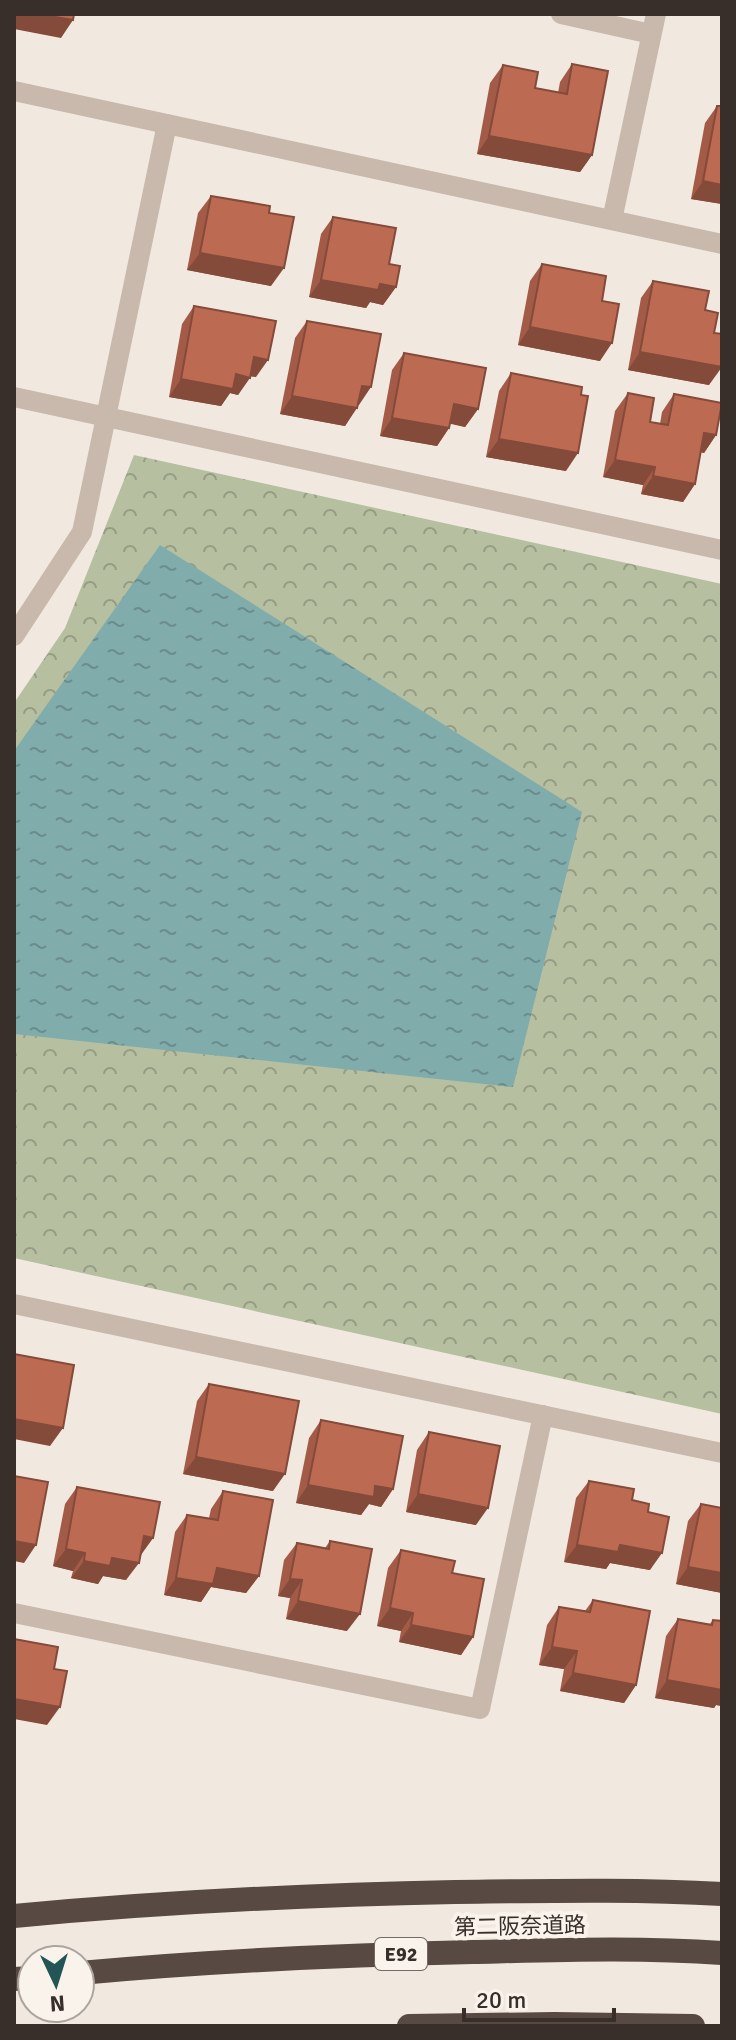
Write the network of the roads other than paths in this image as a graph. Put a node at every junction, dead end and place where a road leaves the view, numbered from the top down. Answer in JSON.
{"nodes":[{"id":1,"x":561,"y":14,"type":"edge"},
{"id":2,"x":654,"y":24,"type":"edge"},
{"id":3,"x":14,"y":91,"type":"edge"},
{"id":4,"x":167,"y":124,"type":"junction"},
{"id":5,"x":612,"y":220,"type":"junction"},
{"id":6,"x":722,"y":244,"type":"edge"},
{"id":7,"x":14,"y":397,"type":"edge"},
{"id":8,"x":106,"y":417,"type":"junction"},
{"id":9,"x":722,"y":550,"type":"edge"},
{"id":10,"x":14,"y":636,"type":"edge"},
{"id":11,"x":14,"y":1304,"type":"edge"},
{"id":12,"x":543,"y":1415,"type":"junction"},
{"id":13,"x":722,"y":1453,"type":"edge"},
{"id":14,"x":14,"y":1613,"type":"edge"},
{"id":15,"x":722,"y":1894,"type":"edge"},
{"id":16,"x":14,"y":1916,"type":"edge"},
{"id":17,"x":722,"y":1953,"type":"edge"},
{"id":18,"x":96,"y":1972,"type":"edge"},
{"id":19,"x":409,"y":2026,"type":"edge"},
{"id":20,"x":693,"y":2026,"type":"edge"}],
"edges":[{"from":1,"to":2,"type":"street"},
{"from":2,"to":5,"type":"street"},
{"from":3,"to":4,"type":"street"},
{"from":4,"to":5,"type":"street"},
{"from":4,"to":8,"type":"street"},
{"from":5,"to":6,"type":"street"},
{"from":7,"to":8,"type":"street"},
{"from":8,"to":9,"type":"street"},
{"from":8,"to":10,"type":"street"},
{"from":11,"to":12,"type":"street"},
{"from":12,"to":13,"type":"street"},
{"from":12,"to":14,"type":"street"},
{"from":15,"to":16,"type":"highway"},
{"from":17,"to":18,"type":"highway","name":"第二阪奈道路","number":"E92"},
{"from":19,"to":20,"type":"highway"}]}
